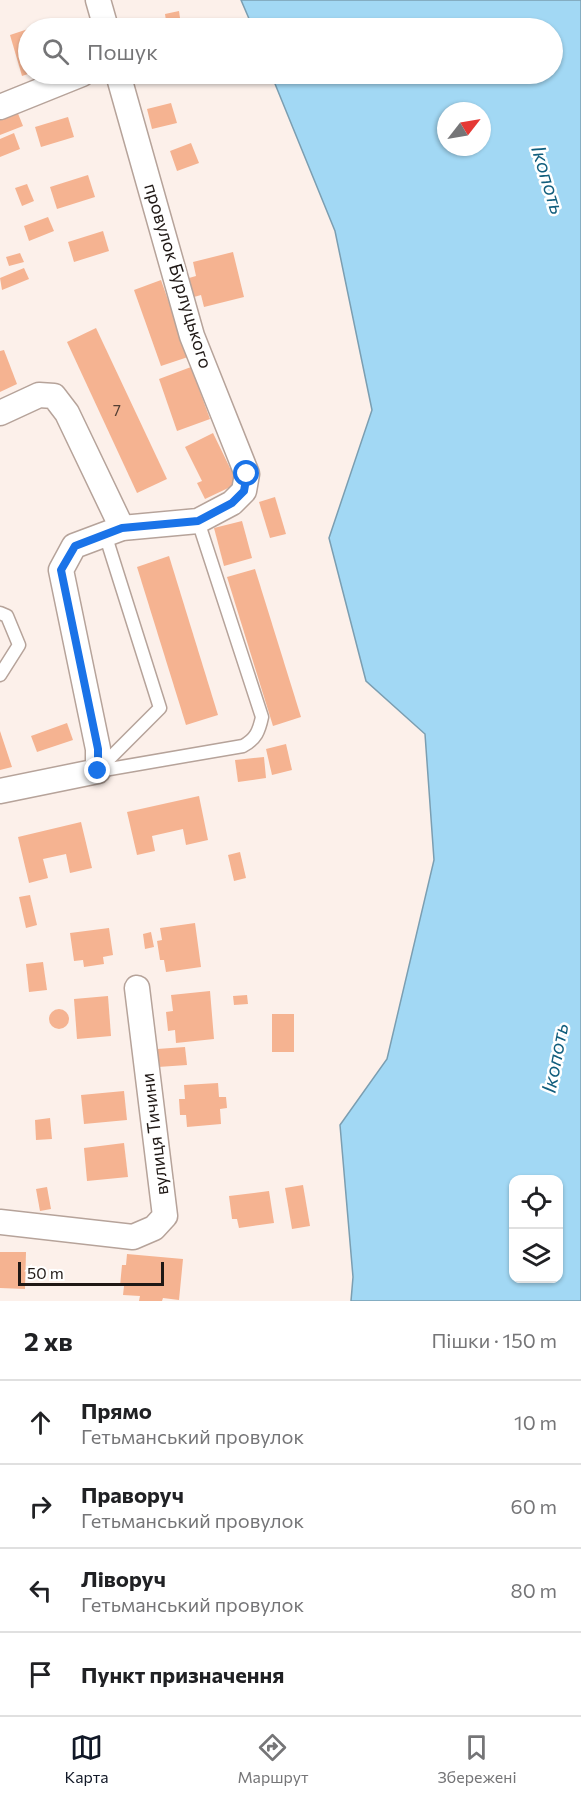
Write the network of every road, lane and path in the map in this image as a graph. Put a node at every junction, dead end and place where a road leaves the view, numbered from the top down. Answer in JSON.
{"nodes":[{"id":1,"x":98,"y":0,"type":"edge"},
{"id":2,"x":103,"y":18,"type":"edge"},
{"id":3,"x":57,"y":84,"type":"edge"},
{"id":4,"x":121,"y":84,"type":"edge"},
{"id":5,"x":0,"y":107,"type":"edge"},
{"id":6,"x":0,"y":413,"type":"edge"},
{"id":7,"x":198,"y":521,"type":"junction"},
{"id":8,"x":114,"y":531,"type":"junction"},
{"id":9,"x":0,"y":613,"type":"edge"},
{"id":10,"x":0,"y":675,"type":"edge"},
{"id":11,"x":98,"y":771,"type":"junction"},
{"id":12,"x":0,"y":791,"type":"edge"},
{"id":13,"x":137,"y":988,"type":"dead end"},
{"id":14,"x":0,"y":1222,"type":"edge"}],
"edges":[{"from":1,"to":2,"type":"street"},
{"from":3,"to":5,"type":"street"},
{"from":4,"to":7,"type":"street","name":"провулок Бурлуцького"},
{"from":6,"to":8,"type":"street"},
{"from":7,"to":8,"type":"street"},
{"from":7,"to":11,"type":"lane"},
{"from":8,"to":11,"type":"lane"},
{"from":8,"to":11,"type":"street"},
{"from":9,"to":10,"type":"lane"},
{"from":11,"to":12,"type":"street"},
{"from":13,"to":14,"type":"street","name":"вулиця Тичини"}]}
